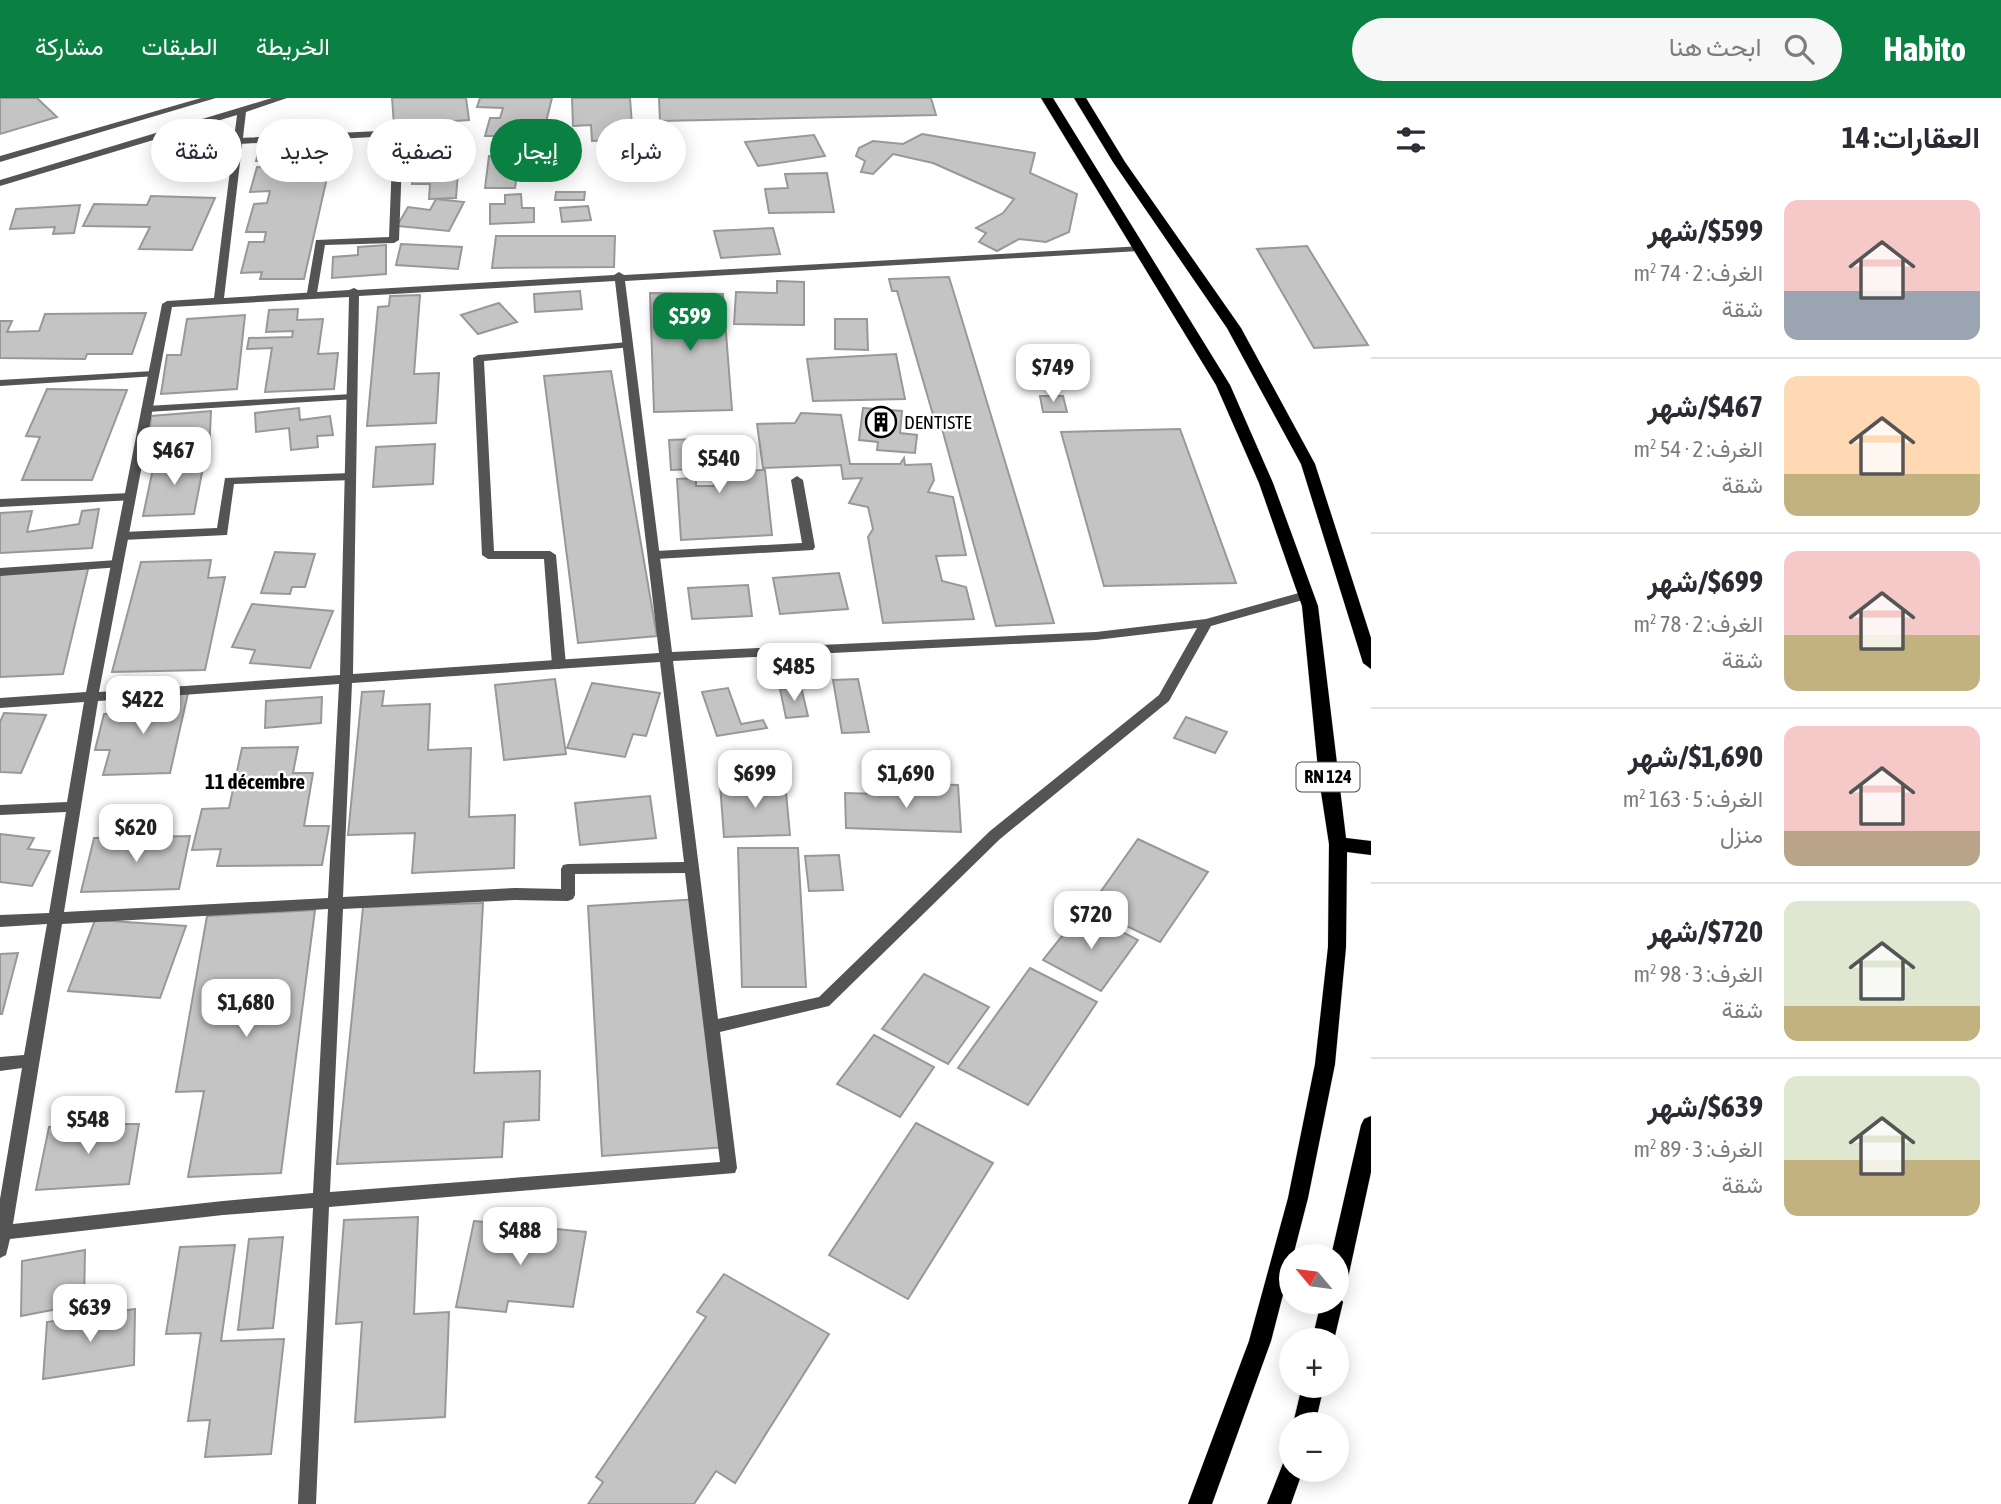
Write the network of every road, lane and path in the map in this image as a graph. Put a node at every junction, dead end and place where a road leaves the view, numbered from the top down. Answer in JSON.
{"nodes":[{"id":1,"x":211,"y":98,"type":"edge"},
{"id":2,"x":282,"y":98,"type":"edge"},
{"id":3,"x":1047,"y":98,"type":"edge"},
{"id":4,"x":1080,"y":98,"type":"edge"},
{"id":5,"x":242,"y":110,"type":"junction"},
{"id":6,"x":241,"y":119,"type":"edge"},
{"id":7,"x":242,"y":141,"type":"edge"},
{"id":8,"x":0,"y":159,"type":"edge"},
{"id":9,"x":234,"y":182,"type":"edge"},
{"id":10,"x":0,"y":183,"type":"edge"},
{"id":11,"x":1139,"y":248,"type":"junction"},
{"id":12,"x":620,"y":275,"type":"junction"},
{"id":13,"x":354,"y":291,"type":"junction"},
{"id":14,"x":312,"y":293,"type":"junction"},
{"id":15,"x":219,"y":299,"type":"junction"},
{"id":16,"x":628,"y":345,"type":"junction"},
{"id":17,"x":153,"y":374,"type":"junction"},
{"id":18,"x":0,"y":383,"type":"edge"},
{"id":19,"x":352,"y":397,"type":"junction"},
{"id":20,"x":147,"y":409,"type":"junction"},
{"id":21,"x":350,"y":477,"type":"junction"},
{"id":22,"x":797,"y":480,"type":"dead end"},
{"id":23,"x":130,"y":497,"type":"junction"},
{"id":24,"x":0,"y":503,"type":"edge"},
{"id":25,"x":123,"y":536,"type":"junction"},
{"id":26,"x":656,"y":555,"type":"junction"},
{"id":27,"x":117,"y":564,"type":"junction"},
{"id":28,"x":0,"y":572,"type":"edge"},
{"id":29,"x":1306,"y":596,"type":"junction"},
{"id":30,"x":1206,"y":623,"type":"junction"},
{"id":31,"x":669,"y":657,"type":"junction"},
{"id":32,"x":1371,"y":663,"type":"edge"},
{"id":33,"x":559,"y":665,"type":"junction"},
{"id":34,"x":346,"y":680,"type":"junction"},
{"id":35,"x":92,"y":696,"type":"junction"},
{"id":36,"x":0,"y":703,"type":"edge"},
{"id":37,"x":74,"y":807,"type":"junction"},
{"id":38,"x":0,"y":810,"type":"edge"},
{"id":39,"x":1338,"y":844,"type":"junction"},
{"id":40,"x":1371,"y":848,"type":"edge"},
{"id":41,"x":694,"y":867,"type":"junction"},
{"id":42,"x":337,"y":903,"type":"junction"},
{"id":43,"x":55,"y":918,"type":"junction"},
{"id":44,"x":0,"y":921,"type":"edge"},
{"id":45,"x":713,"y":1027,"type":"junction"},
{"id":46,"x":32,"y":1061,"type":"junction"},
{"id":47,"x":0,"y":1064,"type":"edge"},
{"id":48,"x":1371,"y":1125,"type":"edge"},
{"id":49,"x":320,"y":1201,"type":"junction"},
{"id":50,"x":2,"y":1233,"type":"edge"},
{"id":51,"x":1345,"y":1244,"type":"edge"},
{"id":52,"x":0,"y":1251,"type":"edge"},
{"id":53,"x":1287,"y":1482,"type":"edge"},
{"id":54,"x":307,"y":1504,"type":"edge"},
{"id":55,"x":1200,"y":1504,"type":"edge"},
{"id":56,"x":1279,"y":1504,"type":"edge"}],
"edges":[{"from":1,"to":8,"type":"street"},
{"from":2,"to":5,"type":"street"},
{"from":3,"to":11,"type":"main road","number":"RN 124"},
{"from":4,"to":32,"type":"main road"},
{"from":5,"to":6,"type":"street"},
{"from":5,"to":10,"type":"street"},
{"from":7,"to":14,"type":"street"},
{"from":9,"to":15,"type":"street"},
{"from":11,"to":12,"type":"street"},
{"from":11,"to":29,"type":"main road","number":"RN 124"},
{"from":12,"to":13,"type":"street"},
{"from":12,"to":16,"type":"street"},
{"from":13,"to":14,"type":"street"},
{"from":13,"to":19,"type":"street"},
{"from":14,"to":15,"type":"street"},
{"from":15,"to":17,"type":"street"},
{"from":16,"to":26,"type":"street"},
{"from":16,"to":33,"type":"street"},
{"from":17,"to":18,"type":"street"},
{"from":17,"to":20,"type":"street"},
{"from":19,"to":20,"type":"street"},
{"from":19,"to":21,"type":"street"},
{"from":20,"to":23,"type":"street"},
{"from":21,"to":25,"type":"street"},
{"from":21,"to":34,"type":"street"},
{"from":22,"to":26,"type":"street"},
{"from":23,"to":24,"type":"street"},
{"from":23,"to":25,"type":"street"},
{"from":25,"to":27,"type":"street"},
{"from":26,"to":31,"type":"street"},
{"from":27,"to":28,"type":"street"},
{"from":27,"to":35,"type":"street"},
{"from":29,"to":30,"type":"street"},
{"from":29,"to":39,"type":"main road","number":"RN 124"},
{"from":30,"to":31,"type":"street"},
{"from":30,"to":45,"type":"street"},
{"from":31,"to":33,"type":"street"},
{"from":31,"to":41,"type":"street"},
{"from":33,"to":34,"type":"street"},
{"from":34,"to":35,"type":"street"},
{"from":34,"to":42,"type":"street"},
{"from":35,"to":36,"type":"street"},
{"from":35,"to":37,"type":"street"},
{"from":37,"to":38,"type":"street"},
{"from":37,"to":43,"type":"street"},
{"from":39,"to":40,"type":"main road"},
{"from":39,"to":55,"type":"main road","number":"RN 124"},
{"from":41,"to":42,"type":"street"},
{"from":41,"to":45,"type":"street"},
{"from":42,"to":43,"type":"street"},
{"from":42,"to":49,"type":"street"},
{"from":43,"to":44,"type":"street"},
{"from":43,"to":46,"type":"street"},
{"from":45,"to":49,"type":"street"},
{"from":46,"to":47,"type":"street"},
{"from":46,"to":50,"type":"street"},
{"from":48,"to":51,"type":"main road"},
{"from":49,"to":50,"type":"street"},
{"from":49,"to":54,"type":"street"},
{"from":50,"to":52,"type":"street"},
{"from":53,"to":56,"type":"main road"}]}
